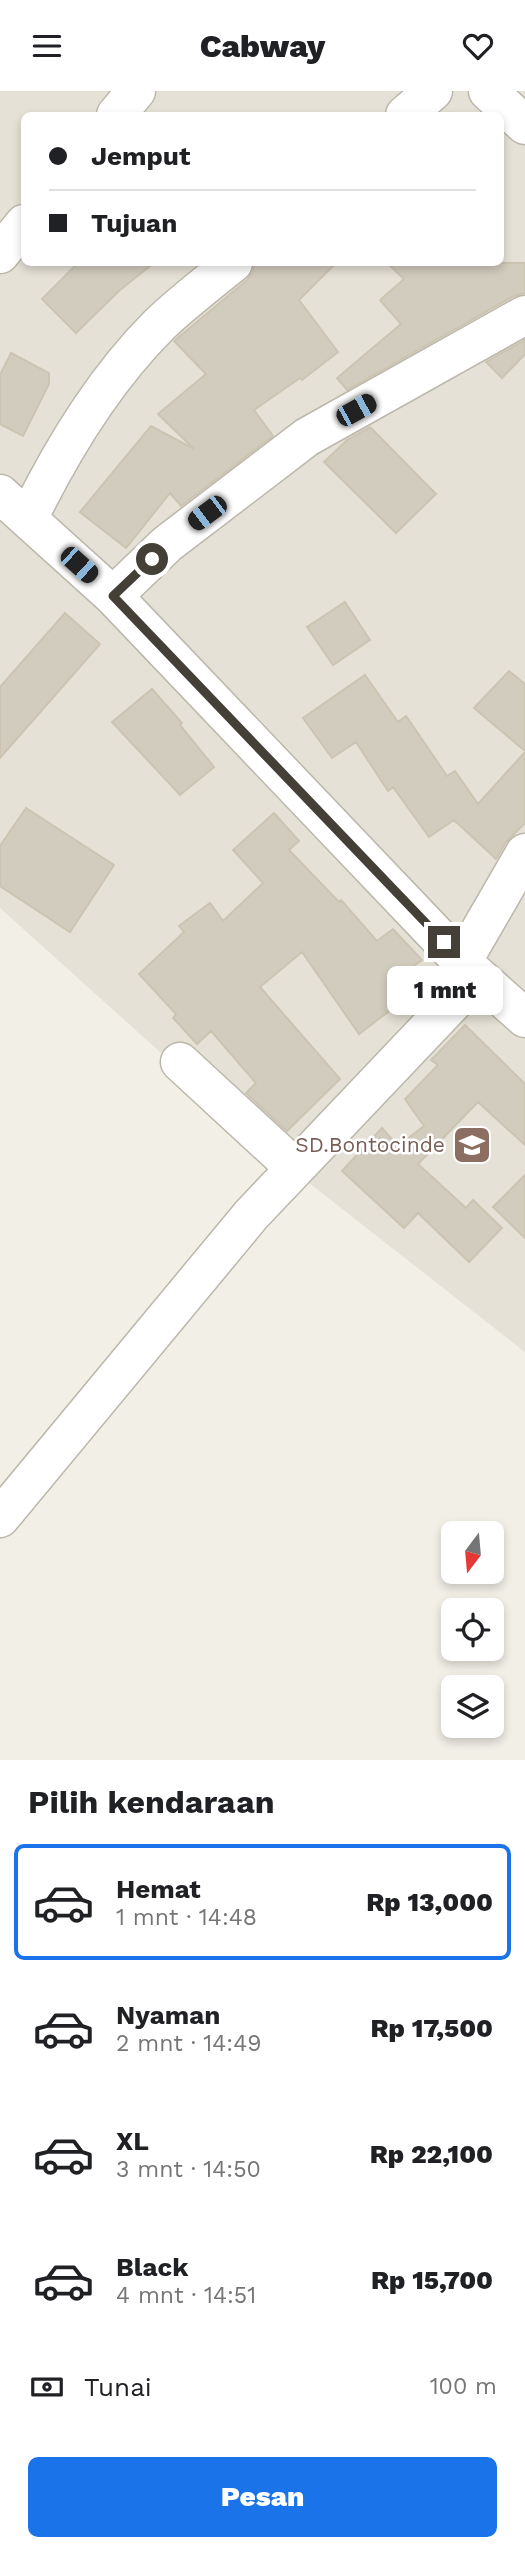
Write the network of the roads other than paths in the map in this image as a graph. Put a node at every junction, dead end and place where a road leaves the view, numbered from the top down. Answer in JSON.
{"nodes":[{"id":1,"x":136,"y":91,"type":"edge"},
{"id":2,"x":433,"y":91,"type":"edge"},
{"id":3,"x":488,"y":91,"type":"edge"},
{"id":4,"x":118,"y":112,"type":"edge"},
{"id":5,"x":408,"y":112,"type":"edge"},
{"id":6,"x":525,"y":125,"type":"edge"},
{"id":7,"x":21,"y":228,"type":"edge"},
{"id":8,"x":0,"y":254,"type":"edge"},
{"id":9,"x":229,"y":266,"type":"edge"},
{"id":10,"x":525,"y":315,"type":"edge"},
{"id":11,"x":0,"y":494,"type":"edge"},
{"id":12,"x":28,"y":519,"type":"junction"},
{"id":13,"x":113,"y":596,"type":"junction"},
{"id":14,"x":525,"y":853,"type":"edge"},
{"id":15,"x":470,"y":969,"type":"junction"},
{"id":16,"x":525,"y":1018,"type":"edge"},
{"id":17,"x":180,"y":1062,"type":"dead end"},
{"id":18,"x":295,"y":1168,"type":"junction"},
{"id":19,"x":0,"y":1518,"type":"edge"}],
"edges":[{"from":1,"to":4,"type":"street"},
{"from":2,"to":5,"type":"street"},
{"from":3,"to":6,"type":"street"},
{"from":7,"to":8,"type":"street"},
{"from":9,"to":12,"type":"street"},
{"from":10,"to":13,"type":"street"},
{"from":11,"to":12,"type":"street"},
{"from":12,"to":13,"type":"street"},
{"from":13,"to":15,"type":"street"},
{"from":14,"to":15,"type":"street"},
{"from":15,"to":16,"type":"street"},
{"from":15,"to":18,"type":"street"},
{"from":17,"to":18,"type":"street"},
{"from":18,"to":19,"type":"street"}]}
